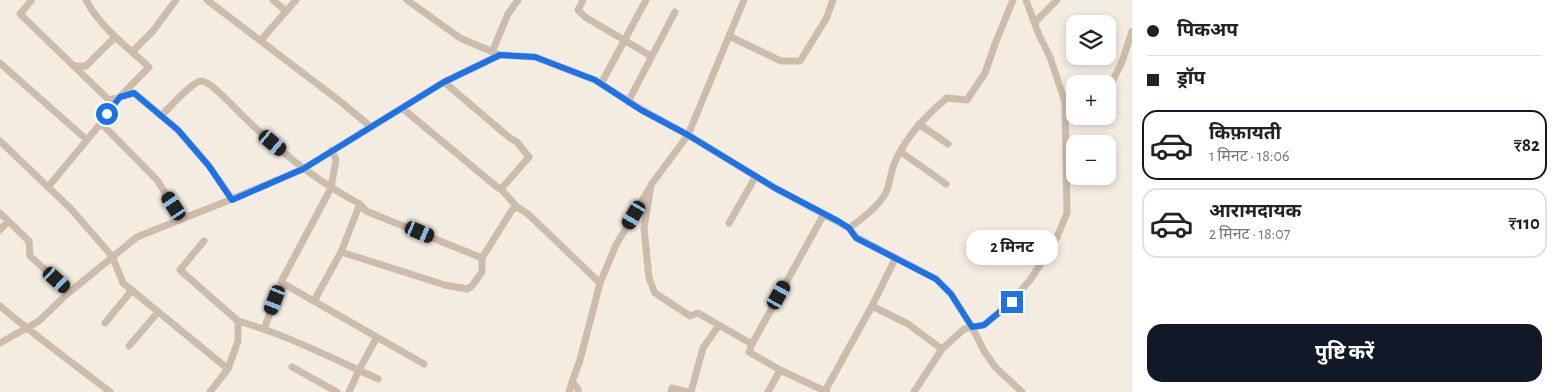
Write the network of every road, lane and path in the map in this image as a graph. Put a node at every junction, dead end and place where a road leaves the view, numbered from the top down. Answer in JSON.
{"nodes":[{"id":1,"x":30,"y":0,"type":"edge"},
{"id":2,"x":86,"y":0,"type":"edge"},
{"id":3,"x":176,"y":0,"type":"edge"},
{"id":4,"x":207,"y":0,"type":"edge"},
{"id":5,"x":273,"y":0,"type":"edge"},
{"id":6,"x":296,"y":0,"type":"edge"},
{"id":7,"x":407,"y":0,"type":"edge"},
{"id":8,"x":518,"y":0,"type":"edge"},
{"id":9,"x":583,"y":0,"type":"edge"},
{"id":10,"x":646,"y":0,"type":"edge"},
{"id":11,"x":744,"y":0,"type":"edge"},
{"id":12,"x":833,"y":0,"type":"edge"},
{"id":13,"x":1014,"y":0,"type":"edge"},
{"id":14,"x":1026,"y":0,"type":"edge"},
{"id":15,"x":1057,"y":0,"type":"edge"},
{"id":16,"x":416,"y":2,"type":"edge"},
{"id":17,"x":286,"y":11,"type":"junction"},
{"id":18,"x":675,"y":12,"type":"dead end"},
{"id":19,"x":1035,"y":22,"type":"junction"},
{"id":20,"x":1132,"y":31,"type":"edge"},
{"id":21,"x":729,"y":36,"type":"junction"},
{"id":22,"x":115,"y":37,"type":"junction"},
{"id":23,"x":260,"y":40,"type":"junction"},
{"id":24,"x":625,"y":40,"type":"junction"},
{"id":25,"x":132,"y":52,"type":"junction"},
{"id":26,"x":492,"y":52,"type":"junction"},
{"id":27,"x":500,"y":55,"type":"junction"},
{"id":28,"x":651,"y":56,"type":"junction"},
{"id":29,"x":0,"y":63,"type":"edge"},
{"id":30,"x":74,"y":66,"type":"junction"},
{"id":31,"x":1116,"y":75,"type":"edge"},
{"id":32,"x":444,"y":82,"type":"junction"},
{"id":33,"x":601,"y":84,"type":"junction"},
{"id":34,"x":120,"y":97,"type":"junction"},
{"id":35,"x":628,"y":102,"type":"junction"},
{"id":36,"x":402,"y":108,"type":"junction"},
{"id":37,"x":161,"y":116,"type":"junction"},
{"id":38,"x":101,"y":123,"type":"junction"},
{"id":39,"x":919,"y":124,"type":"junction"},
{"id":40,"x":371,"y":127,"type":"junction"},
{"id":41,"x":688,"y":135,"type":"junction"},
{"id":42,"x":86,"y":140,"type":"junction"},
{"id":43,"x":0,"y":141,"type":"edge"},
{"id":44,"x":948,"y":144,"type":"dead end"},
{"id":45,"x":332,"y":150,"type":"junction"},
{"id":46,"x":901,"y":152,"type":"junction"},
{"id":47,"x":303,"y":169,"type":"junction"},
{"id":48,"x":756,"y":176,"type":"junction"},
{"id":49,"x":946,"y":184,"type":"dead end"},
{"id":50,"x":651,"y":185,"type":"junction"},
{"id":51,"x":48,"y":188,"type":"junction"},
{"id":52,"x":331,"y":188,"type":"junction"},
{"id":53,"x":501,"y":189,"type":"junction"},
{"id":54,"x":232,"y":200,"type":"junction"},
{"id":55,"x":360,"y":204,"type":"junction"},
{"id":56,"x":517,"y":207,"type":"junction"},
{"id":57,"x":0,"y":213,"type":"edge"},
{"id":58,"x":824,"y":214,"type":"junction"},
{"id":59,"x":182,"y":219,"type":"junction"},
{"id":60,"x":8,"y":221,"type":"junction"},
{"id":61,"x":729,"y":223,"type":"dead end"},
{"id":62,"x":849,"y":228,"type":"junction"},
{"id":63,"x":0,"y":230,"type":"edge"},
{"id":64,"x":204,"y":241,"type":"dead end"},
{"id":65,"x":341,"y":252,"type":"junction"},
{"id":66,"x":112,"y":256,"type":"junction"},
{"id":67,"x":482,"y":258,"type":"junction"},
{"id":68,"x":896,"y":259,"type":"junction"},
{"id":69,"x":281,"y":282,"type":"dead end"},
{"id":70,"x":600,"y":283,"type":"junction"},
{"id":71,"x":132,"y":290,"type":"junction"},
{"id":72,"x":70,"y":292,"type":"junction"},
{"id":73,"x":314,"y":301,"type":"junction"},
{"id":74,"x":0,"y":306,"type":"edge"},
{"id":75,"x":872,"y":306,"type":"junction"},
{"id":76,"x":158,"y":312,"type":"junction"},
{"id":77,"x":238,"y":321,"type":"junction"},
{"id":78,"x":104,"y":323,"type":"dead end"},
{"id":79,"x":719,"y":325,"type":"junction"},
{"id":80,"x":972,"y":327,"type":"junction"},
{"id":81,"x":26,"y":328,"type":"junction"},
{"id":82,"x":264,"y":328,"type":"junction"},
{"id":83,"x":377,"y":337,"type":"junction"},
{"id":84,"x":0,"y":343,"type":"edge"},
{"id":85,"x":752,"y":344,"type":"junction"},
{"id":86,"x":130,"y":346,"type":"dead end"},
{"id":87,"x":942,"y":349,"type":"junction"},
{"id":88,"x":424,"y":364,"type":"dead end"},
{"id":89,"x":292,"y":367,"type":"dead end"},
{"id":90,"x":228,"y":369,"type":"junction"},
{"id":91,"x":359,"y":370,"type":"junction"},
{"id":92,"x":780,"y":370,"type":"junction"},
{"id":93,"x":378,"y":379,"type":"dead end"},
{"id":94,"x":572,"y":382,"type":"junction"},
{"id":95,"x":110,"y":392,"type":"edge"},
{"id":96,"x":210,"y":392,"type":"edge"},
{"id":97,"x":337,"y":392,"type":"edge"},
{"id":98,"x":349,"y":392,"type":"edge"},
{"id":99,"x":568,"y":392,"type":"edge"},
{"id":100,"x":578,"y":392,"type":"edge"},
{"id":101,"x":672,"y":392,"type":"edge"},
{"id":102,"x":689,"y":392,"type":"edge"},
{"id":103,"x":768,"y":392,"type":"edge"},
{"id":104,"x":826,"y":392,"type":"edge"},
{"id":105,"x":914,"y":392,"type":"edge"},
{"id":106,"x":1022,"y":392,"type":"edge"}],
"edges":[{"from":1,"to":30,"type":"street"},
{"from":2,"to":22,"type":"street"},
{"from":3,"to":25,"type":"street"},
{"from":4,"to":23,"type":"street"},
{"from":5,"to":17,"type":"street"},
{"from":6,"to":17,"type":"street"},
{"from":7,"to":16,"type":"street"},
{"from":8,"to":26,"type":"street"},
{"from":9,"to":24,"type":"street"},
{"from":10,"to":24,"type":"street"},
{"from":11,"to":21,"type":"street"},
{"from":12,"to":21,"type":"street"},
{"from":13,"to":39,"type":"street"},
{"from":14,"to":19,"type":"street"},
{"from":15,"to":19,"type":"street"},
{"from":16,"to":26,"type":"street"},
{"from":17,"to":23,"type":"street"},
{"from":18,"to":28,"type":"street"},
{"from":19,"to":80,"type":"street"},
{"from":20,"to":31,"type":"street"},
{"from":21,"to":41,"type":"street"},
{"from":22,"to":25,"type":"street"},
{"from":22,"to":30,"type":"street"},
{"from":23,"to":40,"type":"street"},
{"from":24,"to":28,"type":"street"},
{"from":24,"to":33,"type":"street"},
{"from":25,"to":34,"type":"street"},
{"from":26,"to":27,"type":"street"},
{"from":27,"to":32,"type":"street"},
{"from":27,"to":33,"type":"street"},
{"from":28,"to":35,"type":"street"},
{"from":29,"to":42,"type":"street"},
{"from":30,"to":34,"type":"street"},
{"from":32,"to":36,"type":"street"},
{"from":32,"to":53,"type":"street"},
{"from":33,"to":35,"type":"street"},
{"from":34,"to":37,"type":"street"},
{"from":34,"to":38,"type":"street"},
{"from":35,"to":41,"type":"street"},
{"from":36,"to":40,"type":"street"},
{"from":36,"to":53,"type":"street"},
{"from":37,"to":47,"type":"street"},
{"from":37,"to":54,"type":"street"},
{"from":38,"to":42,"type":"street"},
{"from":38,"to":59,"type":"street"},
{"from":39,"to":44,"type":"street"},
{"from":39,"to":46,"type":"street"},
{"from":40,"to":45,"type":"street"},
{"from":41,"to":48,"type":"street"},
{"from":41,"to":50,"type":"street"},
{"from":42,"to":51,"type":"street"},
{"from":43,"to":51,"type":"street"},
{"from":45,"to":47,"type":"street"},
{"from":45,"to":52,"type":"street"},
{"from":46,"to":49,"type":"street"},
{"from":46,"to":62,"type":"street"},
{"from":47,"to":52,"type":"street"},
{"from":47,"to":54,"type":"street"},
{"from":48,"to":58,"type":"street"},
{"from":48,"to":61,"type":"street"},
{"from":50,"to":70,"type":"street"},
{"from":50,"to":79,"type":"street"},
{"from":51,"to":66,"type":"street"},
{"from":52,"to":55,"type":"street"},
{"from":52,"to":69,"type":"street"},
{"from":53,"to":56,"type":"street"},
{"from":54,"to":59,"type":"street"},
{"from":55,"to":65,"type":"street"},
{"from":55,"to":67,"type":"street"},
{"from":56,"to":67,"type":"street"},
{"from":56,"to":70,"type":"street"},
{"from":57,"to":60,"type":"street"},
{"from":58,"to":62,"type":"street"},
{"from":58,"to":85,"type":"street"},
{"from":59,"to":66,"type":"street"},
{"from":60,"to":63,"type":"street"},
{"from":60,"to":72,"type":"street"},
{"from":62,"to":68,"type":"street"},
{"from":64,"to":77,"type":"street"},
{"from":65,"to":67,"type":"street"},
{"from":65,"to":73,"type":"street"},
{"from":66,"to":71,"type":"street"},
{"from":66,"to":72,"type":"street"},
{"from":68,"to":75,"type":"street"},
{"from":68,"to":80,"type":"street"},
{"from":70,"to":94,"type":"street"},
{"from":71,"to":76,"type":"street"},
{"from":71,"to":78,"type":"street"},
{"from":72,"to":81,"type":"street"},
{"from":73,"to":82,"type":"street"},
{"from":73,"to":83,"type":"street"},
{"from":74,"to":81,"type":"street"},
{"from":75,"to":87,"type":"street"},
{"from":75,"to":104,"type":"street"},
{"from":76,"to":86,"type":"street"},
{"from":76,"to":90,"type":"street"},
{"from":77,"to":82,"type":"street"},
{"from":77,"to":90,"type":"street"},
{"from":79,"to":85,"type":"street"},
{"from":79,"to":102,"type":"street"},
{"from":80,"to":87,"type":"street"},
{"from":80,"to":106,"type":"street"},
{"from":81,"to":84,"type":"street"},
{"from":81,"to":95,"type":"street"},
{"from":82,"to":91,"type":"street"},
{"from":83,"to":88,"type":"street"},
{"from":83,"to":91,"type":"street"},
{"from":85,"to":92,"type":"street"},
{"from":87,"to":105,"type":"street"},
{"from":89,"to":97,"type":"street"},
{"from":90,"to":96,"type":"street"},
{"from":91,"to":93,"type":"street"},
{"from":91,"to":98,"type":"street"},
{"from":92,"to":103,"type":"street"},
{"from":92,"to":104,"type":"street"},
{"from":94,"to":99,"type":"street"},
{"from":94,"to":100,"type":"street"},
{"from":101,"to":102,"type":"street"}]}
